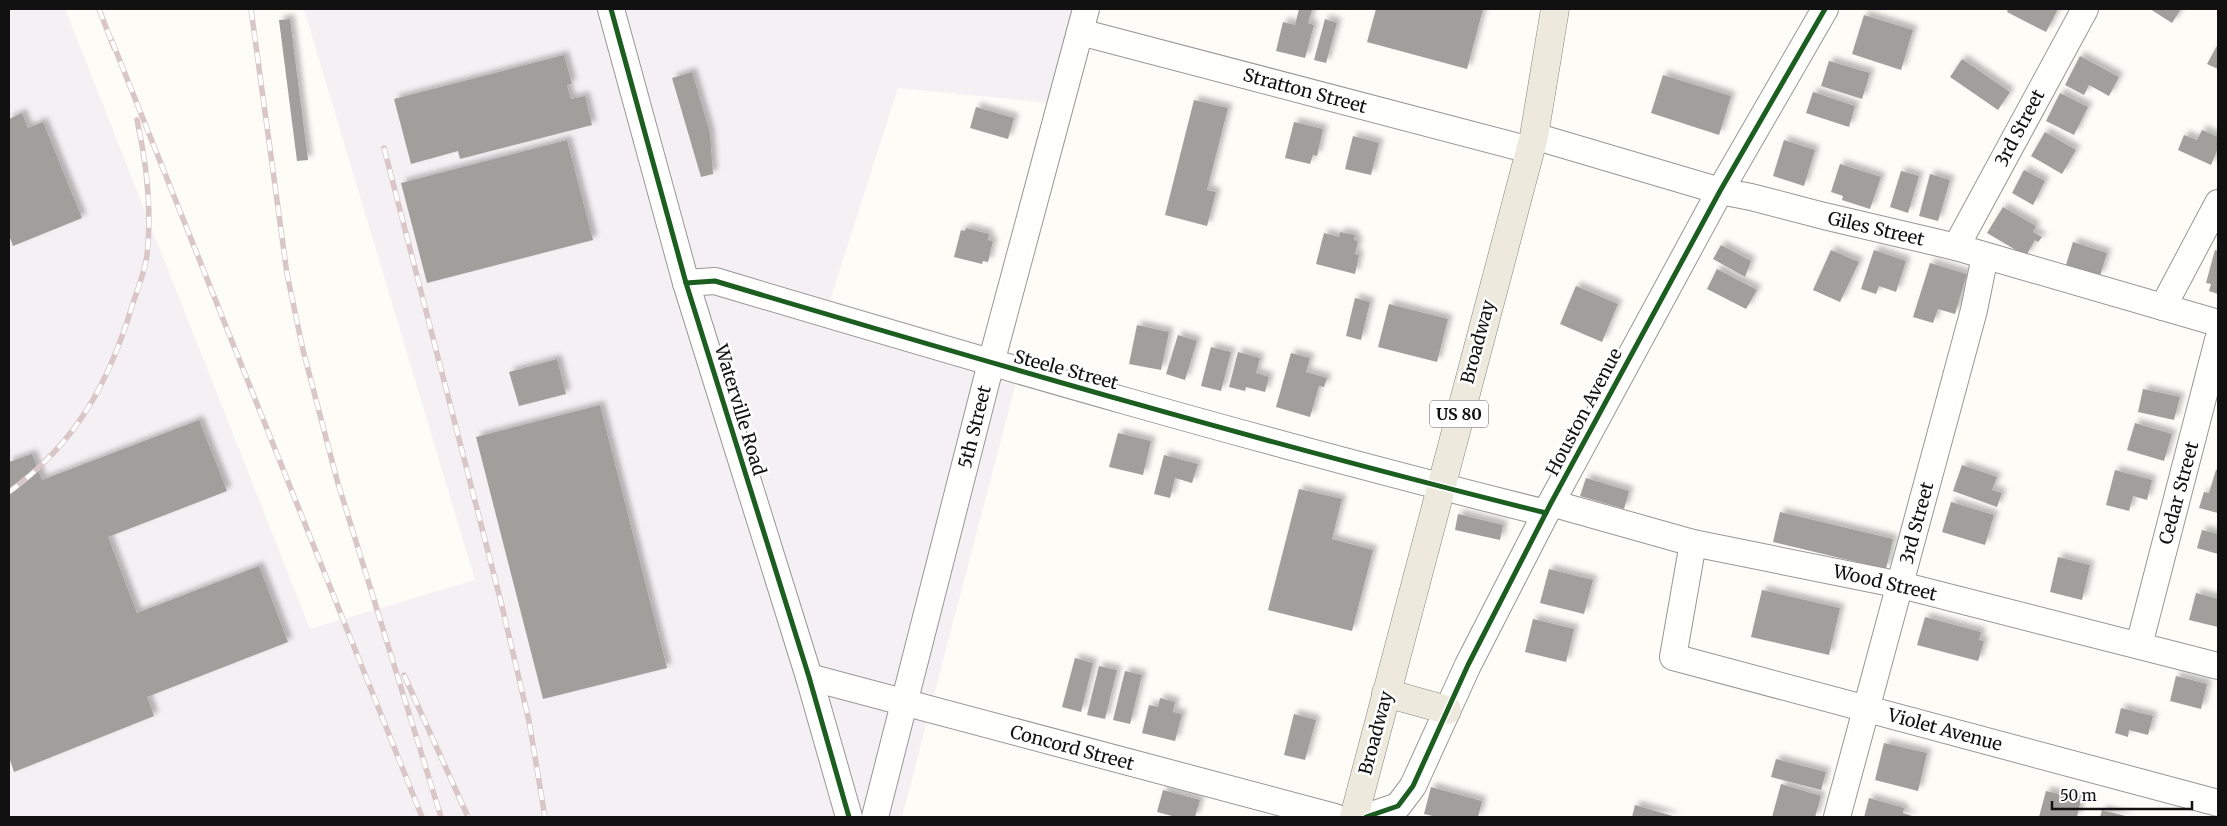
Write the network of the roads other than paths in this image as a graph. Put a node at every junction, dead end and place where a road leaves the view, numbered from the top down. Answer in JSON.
{"nodes":[{"id":1,"x":612,"y":9,"type":"edge"},
{"id":2,"x":1555,"y":9,"type":"edge"},
{"id":3,"x":1825,"y":9,"type":"edge"},
{"id":4,"x":2085,"y":9,"type":"edge"},
{"id":5,"x":1083,"y":20,"type":"edge"},
{"id":6,"x":1532,"y":143,"type":"junction"},
{"id":7,"x":1720,"y":191,"type":"junction"},
{"id":8,"x":2218,"y":203,"type":"edge"},
{"id":9,"x":1956,"y":247,"type":"junction"},
{"id":10,"x":1985,"y":256,"type":"junction"},
{"id":11,"x":686,"y":283,"type":"junction"},
{"id":12,"x":2163,"y":308,"type":"junction"},
{"id":13,"x":2218,"y":323,"type":"edge"},
{"id":14,"x":2218,"y":340,"type":"edge"},
{"id":15,"x":991,"y":364,"type":"junction"},
{"id":16,"x":1440,"y":487,"type":"junction"},
{"id":17,"x":1548,"y":508,"type":"junction"},
{"id":18,"x":1693,"y":543,"type":"junction"},
{"id":19,"x":1901,"y":585,"type":"junction"},
{"id":20,"x":2139,"y":645,"type":"junction"},
{"id":21,"x":2218,"y":666,"type":"edge"},
{"id":22,"x":809,"y":677,"type":"junction"},
{"id":23,"x":1386,"y":693,"type":"junction"},
{"id":24,"x":904,"y":703,"type":"junction"},
{"id":25,"x":1447,"y":710,"type":"junction"},
{"id":26,"x":1865,"y":710,"type":"junction"},
{"id":27,"x":1413,"y":786,"type":"junction"},
{"id":28,"x":2218,"y":803,"type":"edge"},
{"id":29,"x":850,"y":817,"type":"edge"},
{"id":30,"x":875,"y":817,"type":"edge"},
{"id":31,"x":1335,"y":817,"type":"edge"},
{"id":32,"x":1354,"y":817,"type":"edge"},
{"id":33,"x":1366,"y":817,"type":"edge"},
{"id":34,"x":1397,"y":817,"type":"edge"},
{"id":35,"x":1836,"y":817,"type":"edge"}],
"edges":[{"from":1,"to":11,"type":"street","name":"Waterville Road"},
{"from":2,"to":6,"type":"main road","name":"Broadway","number":"US 80"},
{"from":3,"to":7,"type":"street","name":"Houston Avenue"},
{"from":4,"to":9,"type":"street","name":"3rd Street"},
{"from":5,"to":6,"type":"street","name":"Stratton Street"},
{"from":5,"to":15,"type":"street","name":"5th Street"},
{"from":6,"to":7,"type":"street","name":"Giles Street"},
{"from":6,"to":16,"type":"main road","name":"Broadway","number":"US 80"},
{"from":7,"to":9,"type":"street","name":"Giles Street"},
{"from":7,"to":17,"type":"street","name":"Houston Avenue"},
{"from":8,"to":12,"type":"street"},
{"from":9,"to":10,"type":"street","name":"Giles Street"},
{"from":10,"to":12,"type":"street","name":"Giles Street"},
{"from":10,"to":19,"type":"street","name":"3rd Street"},
{"from":11,"to":15,"type":"street","name":"Steele Street"},
{"from":11,"to":22,"type":"street","name":"Waterville Road"},
{"from":12,"to":13,"type":"street","name":"Giles Street"},
{"from":14,"to":20,"type":"street","name":"Cedar Street"},
{"from":15,"to":16,"type":"street","name":"Steele Street"},
{"from":15,"to":24,"type":"street","name":"5th Street"},
{"from":16,"to":17,"type":"street","name":"Wood Street"},
{"from":16,"to":23,"type":"main road","name":"Broadway","number":"US 80"},
{"from":17,"to":18,"type":"street","name":"Wood Street"},
{"from":17,"to":25,"type":"street","name":"Houston Avenue"},
{"from":18,"to":19,"type":"street","name":"Wood Street"},
{"from":18,"to":26,"type":"street","name":"Violet Avenue"},
{"from":19,"to":20,"type":"street","name":"Wood Street"},
{"from":19,"to":26,"type":"street","name":"3rd Street"},
{"from":20,"to":21,"type":"street","name":"Wood Street"},
{"from":22,"to":24,"type":"street","name":"Concord Street"},
{"from":22,"to":29,"type":"street","name":"Waterville Road"},
{"from":23,"to":25,"type":"main road"},
{"from":23,"to":32,"type":"main road","name":"Broadway","number":"US 80"},
{"from":24,"to":30,"type":"street","name":"5th Street"},
{"from":24,"to":31,"type":"street","name":"Concord Street"},
{"from":25,"to":27,"type":"street","name":"Houston Avenue"},
{"from":26,"to":28,"type":"street","name":"Violet Avenue"},
{"from":26,"to":35,"type":"street","name":"3rd Street"},
{"from":27,"to":33,"type":"street","name":"Houston Avenue"},
{"from":27,"to":34,"type":"street"}]}
